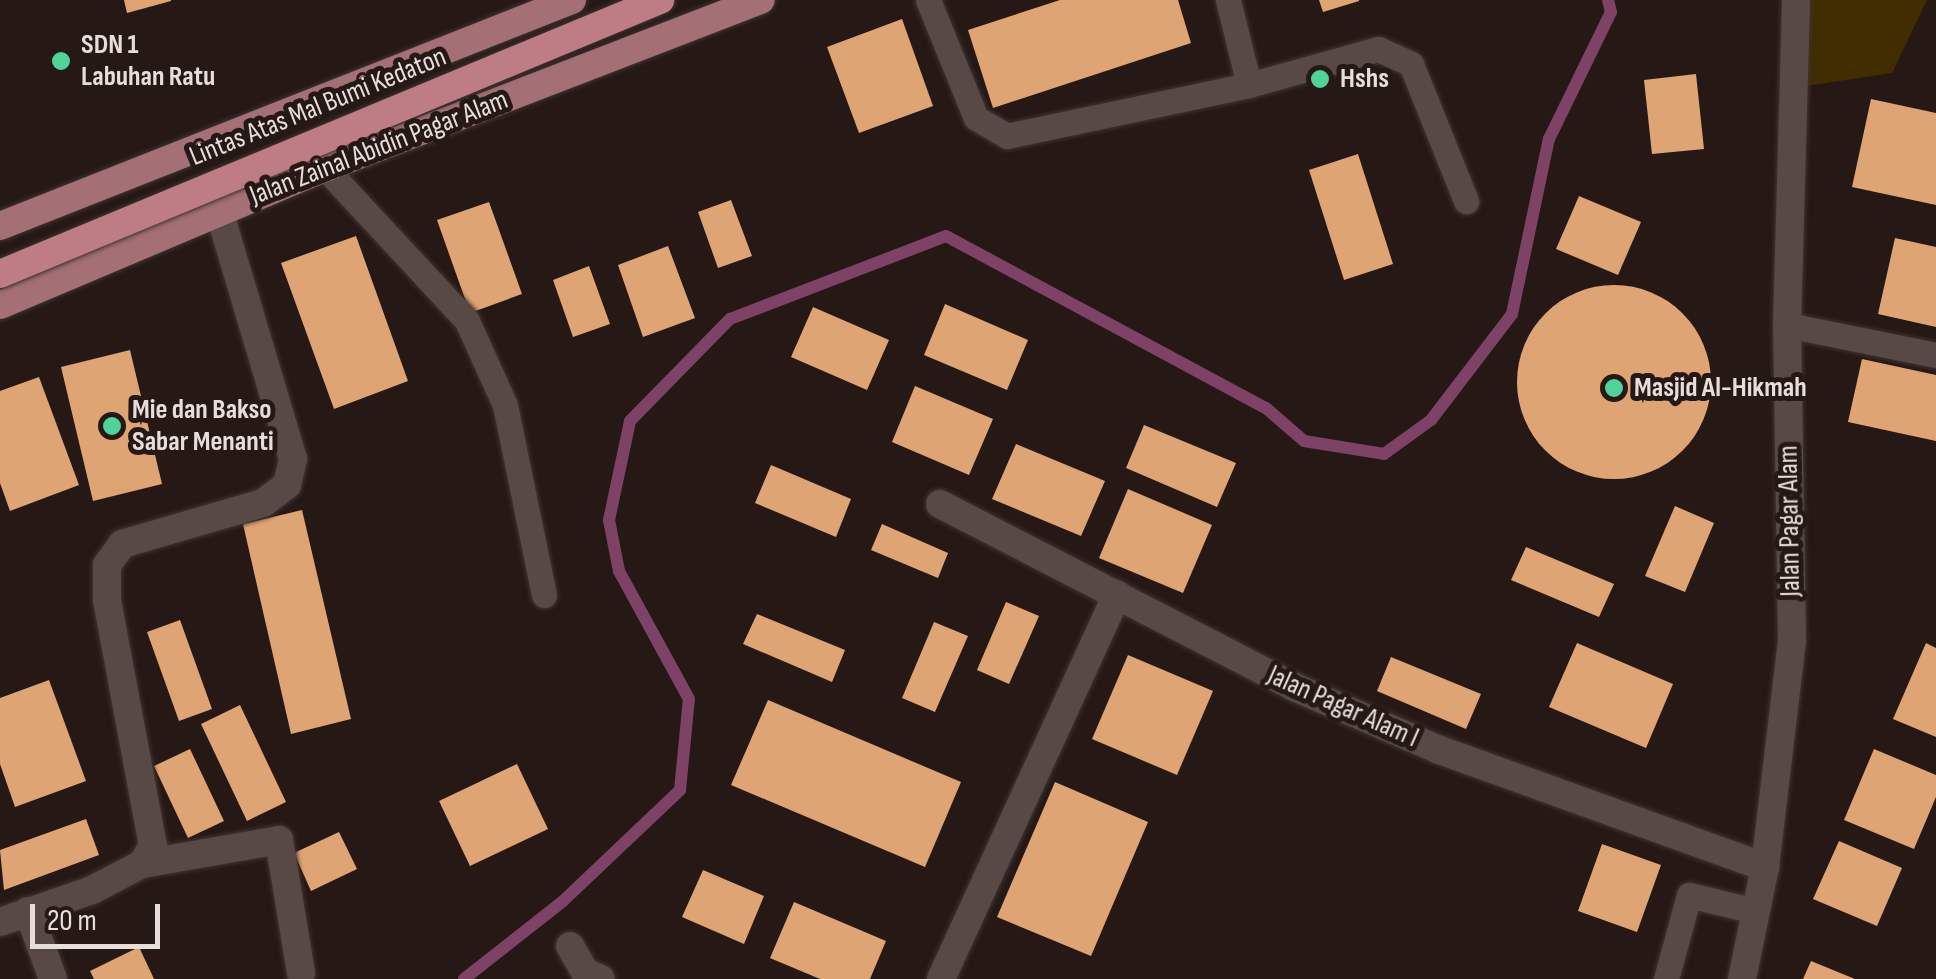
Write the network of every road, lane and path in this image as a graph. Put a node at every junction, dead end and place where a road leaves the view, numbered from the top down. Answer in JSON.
{"nodes":[{"id":1,"x":660,"y":0,"type":"edge"},
{"id":2,"x":761,"y":0,"type":"edge"},
{"id":3,"x":928,"y":0,"type":"edge"},
{"id":4,"x":1228,"y":0,"type":"edge"},
{"id":5,"x":1796,"y":0,"type":"edge"},
{"id":6,"x":566,"y":3,"type":"edge"},
{"id":7,"x":588,"y":68,"type":"junction"},
{"id":8,"x":1248,"y":85,"type":"junction"},
{"id":9,"x":325,"y":168,"type":"junction"},
{"id":10,"x":1466,"y":201,"type":"dead end"},
{"id":11,"x":219,"y":211,"type":"junction"},
{"id":12,"x":0,"y":226,"type":"edge"},
{"id":13,"x":0,"y":274,"type":"edge"},
{"id":14,"x":0,"y":305,"type":"edge"},
{"id":15,"x":1787,"y":326,"type":"junction"},
{"id":16,"x":1936,"y":355,"type":"edge"},
{"id":17,"x":940,"y":504,"type":"dead end"},
{"id":18,"x":1117,"y":594,"type":"junction"},
{"id":19,"x":544,"y":595,"type":"dead end"},
{"id":20,"x":142,"y":864,"type":"junction"},
{"id":21,"x":1764,"y":867,"type":"junction"},
{"id":22,"x":28,"y":911,"type":"junction"},
{"id":23,"x":1755,"y":911,"type":"junction"},
{"id":24,"x":0,"y":922,"type":"edge"},
{"id":25,"x":570,"y":946,"type":"dead end"},
{"id":26,"x":301,"y":973,"type":"dead end"},
{"id":27,"x":53,"y":979,"type":"edge"},
{"id":28,"x":601,"y":979,"type":"edge"},
{"id":29,"x":941,"y":979,"type":"edge"},
{"id":30,"x":1666,"y":979,"type":"edge"},
{"id":31,"x":1742,"y":979,"type":"edge"}],
"edges":[{"from":1,"to":13,"type":"highway","name":"Lintas Atas Mal Bumi Kedaton","bridge":true},
{"from":2,"to":7,"type":"main road","name":"Jalan Zainal Abidin Pagar Alam"},
{"from":3,"to":8,"type":"lane"},
{"from":4,"to":8,"type":"lane"},
{"from":5,"to":15,"type":"street","name":"Jalan Pagar Alam"},
{"from":6,"to":7,"type":"main road"},
{"from":6,"to":12,"type":"main road"},
{"from":7,"to":9,"type":"main road","name":"Jalan Zainal Abidin Pagar Alam"},
{"from":8,"to":10,"type":"lane"},
{"from":9,"to":11,"type":"main road","name":"Jalan Zainal Abidin Pagar Alam"},
{"from":9,"to":19,"type":"lane"},
{"from":11,"to":14,"type":"main road","name":"Jalan Zainal Abidin Pagar Alam"},
{"from":11,"to":20,"type":"street"},
{"from":15,"to":16,"type":"lane"},
{"from":15,"to":21,"type":"street","name":"Jalan Pagar Alam"},
{"from":17,"to":18,"type":"street","name":"Jalan Pagar Alam I"},
{"from":18,"to":21,"type":"street","name":"Jalan Pagar Alam I"},
{"from":18,"to":29,"type":"street"},
{"from":20,"to":22,"type":"street"},
{"from":20,"to":26,"type":"street"},
{"from":21,"to":23,"type":"street","name":"Jalan Pagar Alam"},
{"from":22,"to":24,"type":"street"},
{"from":22,"to":27,"type":"street"},
{"from":23,"to":30,"type":"lane"},
{"from":23,"to":31,"type":"street","name":"Jalan Pagar Alam"},
{"from":25,"to":28,"type":"street"}]}
